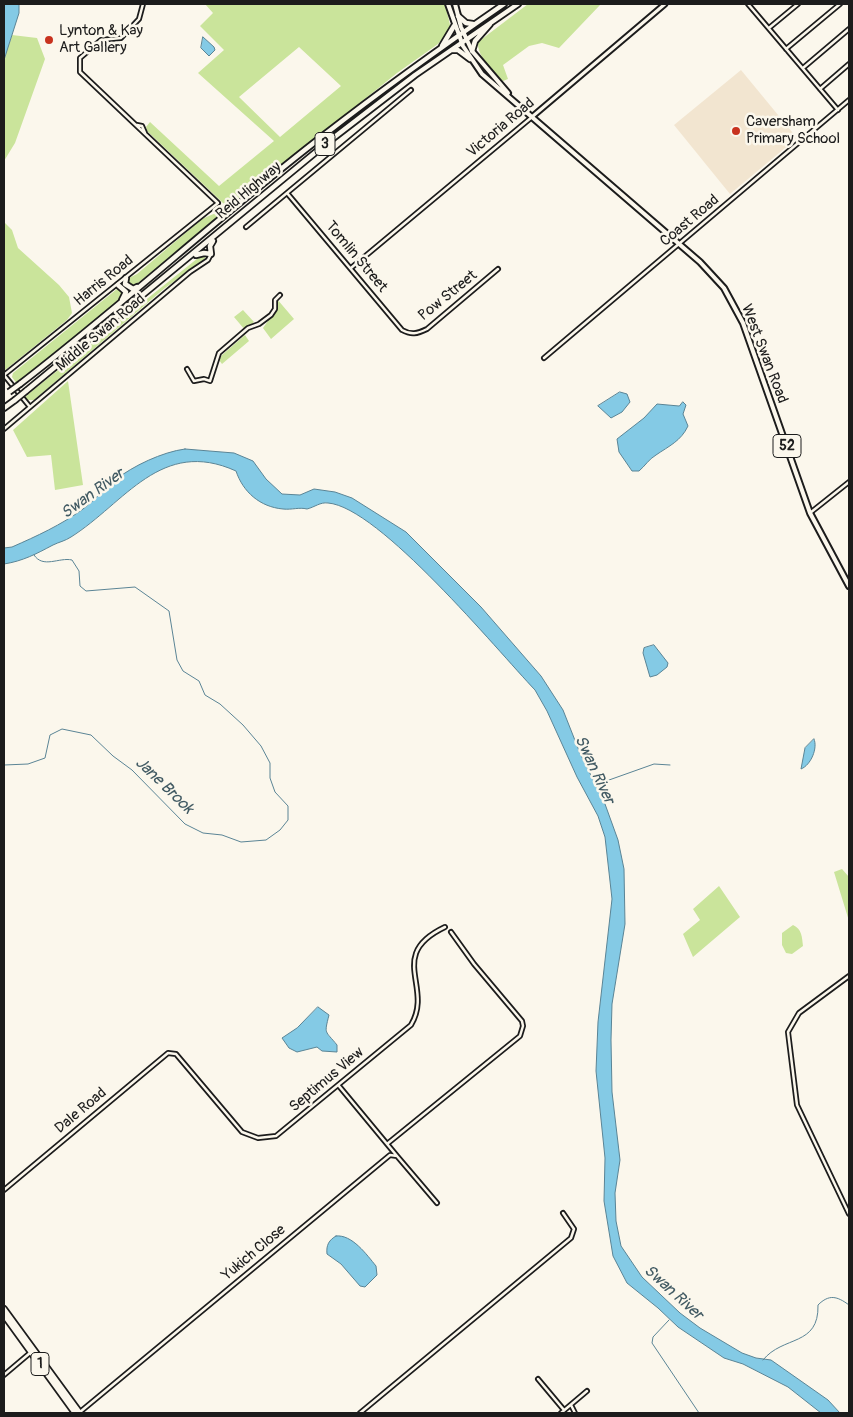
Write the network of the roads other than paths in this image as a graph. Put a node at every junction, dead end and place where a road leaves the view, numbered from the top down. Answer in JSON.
{"nodes":[{"id":1,"x":143,"y":4,"type":"edge"},
{"id":2,"x":448,"y":4,"type":"edge"},
{"id":3,"x":455,"y":4,"type":"edge"},
{"id":4,"x":504,"y":4,"type":"edge"},
{"id":5,"x":518,"y":4,"type":"edge"},
{"id":6,"x":665,"y":4,"type":"edge"},
{"id":7,"x":748,"y":4,"type":"edge"},
{"id":8,"x":798,"y":4,"type":"edge"},
{"id":9,"x":840,"y":4,"type":"edge"},
{"id":10,"x":458,"y":16,"type":"junction"},
{"id":11,"x":490,"y":23,"type":"junction"},
{"id":12,"x":475,"y":24,"type":"junction"},
{"id":13,"x":454,"y":26,"type":"junction"},
{"id":14,"x":769,"y":28,"type":"junction"},
{"id":15,"x":849,"y":29,"type":"edge"},
{"id":16,"x":463,"y":32,"type":"junction"},
{"id":17,"x":458,"y":36,"type":"junction"},
{"id":18,"x":466,"y":39,"type":"junction"},
{"id":19,"x":461,"y":42,"type":"junction"},
{"id":20,"x":442,"y":47,"type":"junction"},
{"id":21,"x":786,"y":49,"type":"junction"},
{"id":22,"x":450,"y":50,"type":"junction"},
{"id":23,"x":472,"y":51,"type":"junction"},
{"id":24,"x":470,"y":59,"type":"junction"},
{"id":25,"x":849,"y":64,"type":"edge"},
{"id":26,"x":803,"y":68,"type":"junction"},
{"id":27,"x":820,"y":89,"type":"junction"},
{"id":28,"x":411,"y":90,"type":"dead end"},
{"id":29,"x":508,"y":93,"type":"junction"},
{"id":30,"x":849,"y":100,"type":"edge"},
{"id":31,"x":838,"y":110,"type":"junction"},
{"id":32,"x":533,"y":116,"type":"junction"},
{"id":33,"x":287,"y":193,"type":"junction"},
{"id":34,"x":226,"y":227,"type":"junction"},
{"id":35,"x":246,"y":227,"type":"dead end"},
{"id":36,"x":679,"y":244,"type":"junction"},
{"id":37,"x":211,"y":254,"type":"junction"},
{"id":38,"x":180,"y":266,"type":"junction"},
{"id":39,"x":351,"y":268,"type":"junction"},
{"id":40,"x":498,"y":269,"type":"dead end"},
{"id":41,"x":159,"y":272,"type":"junction"},
{"id":42,"x":126,"y":278,"type":"junction"},
{"id":43,"x":118,"y":284,"type":"junction"},
{"id":44,"x":280,"y":295,"type":"dead end"},
{"id":45,"x":100,"y":322,"type":"junction"},
{"id":46,"x":408,"y":333,"type":"joint"},
{"id":47,"x":544,"y":358,"type":"dead end"},
{"id":48,"x":187,"y":369,"type":"dead end"},
{"id":49,"x":4,"y":375,"type":"edge"},
{"id":50,"x":4,"y":396,"type":"edge"},
{"id":51,"x":30,"y":407,"type":"junction"},
{"id":52,"x":4,"y":408,"type":"edge"},
{"id":53,"x":4,"y":429,"type":"edge"},
{"id":54,"x":849,"y":482,"type":"edge"},
{"id":55,"x":810,"y":513,"type":"junction"},
{"id":56,"x":849,"y":586,"type":"edge"},
{"id":57,"x":445,"y":927,"type":"dead end"},
{"id":58,"x":450,"y":932,"type":"dead end"},
{"id":59,"x":849,"y":976,"type":"edge"},
{"id":60,"x":174,"y":1053,"type":"joint"},
{"id":61,"x":338,"y":1086,"type":"junction"},
{"id":62,"x":387,"y":1144,"type":"junction"},
{"id":63,"x":397,"y":1156,"type":"junction"},
{"id":64,"x":4,"y":1190,"type":"edge"},
{"id":65,"x":437,"y":1203,"type":"dead end"},
{"id":66,"x":563,"y":1213,"type":"dead end"},
{"id":67,"x":849,"y":1214,"type":"edge"},
{"id":68,"x":4,"y":1309,"type":"edge"},
{"id":69,"x":4,"y":1315,"type":"edge"},
{"id":70,"x":32,"y":1351,"type":"junction"},
{"id":71,"x":4,"y":1375,"type":"edge"},
{"id":72,"x":538,"y":1379,"type":"dead end"},
{"id":73,"x":587,"y":1391,"type":"dead end"},
{"id":74,"x":571,"y":1404,"type":"junction"},
{"id":75,"x":564,"y":1410,"type":"junction"},
{"id":76,"x":78,"y":1413,"type":"edge"},
{"id":77,"x":360,"y":1413,"type":"edge"},
{"id":78,"x":561,"y":1413,"type":"edge"},
{"id":79,"x":575,"y":1413,"type":"edge"}],
"edges":[{"from":1,"to":42,"type":"street","name":"Harris Road"},
{"from":2,"to":13,"type":"main road","name":"West Swan Road","number":"52"},
{"from":3,"to":10,"type":"main road","name":"West Swan Road","number":"52"},
{"from":4,"to":12,"type":"highway","name":"Reid Highway","number":"3"},
{"from":5,"to":11,"type":"highway","name":"Reid Highway","number":"3"},
{"from":6,"to":32,"type":"street","name":"Victoria Road"},
{"from":7,"to":14,"type":"street"},
{"from":8,"to":14,"type":"street"},
{"from":9,"to":21,"type":"street"},
{"from":10,"to":12,"type":"highway"},
{"from":10,"to":16,"type":"main road","name":"West Swan Road","number":"52"},
{"from":11,"to":18,"type":"highway","name":"Reid Highway","number":"3"},
{"from":11,"to":23,"type":"highway"},
{"from":12,"to":16,"type":"highway","name":"Reid Highway","number":"3"},
{"from":13,"to":17,"type":"main road","name":"West Swan Road","number":"52"},
{"from":13,"to":20,"type":"highway"},
{"from":14,"to":21,"type":"street"},
{"from":15,"to":26,"type":"street"},
{"from":16,"to":17,"type":"highway","name":"Reid Highway","number":"3"},
{"from":16,"to":18,"type":"main road","name":"West Swan Road","number":"52"},
{"from":17,"to":19,"type":"main road","name":"West Swan Road","number":"52"},
{"from":17,"to":20,"type":"highway","name":"Reid Highway","number":"3"},
{"from":18,"to":19,"type":"highway","name":"Reid Highway","number":"3"},
{"from":18,"to":23,"type":"main road","name":"West Swan Road","number":"52"},
{"from":19,"to":22,"type":"highway","name":"Reid Highway","number":"3"},
{"from":19,"to":24,"type":"main road","name":"West Swan Road","number":"52"},
{"from":20,"to":41,"type":"highway","name":"Reid Highway","number":"3"},
{"from":21,"to":26,"type":"street"},
{"from":22,"to":24,"type":"highway"},
{"from":22,"to":34,"type":"highway","name":"Reid Highway","number":"3"},
{"from":23,"to":29,"type":"main road","name":"West Swan Road","number":"52"},
{"from":24,"to":29,"type":"main road","name":"West Swan Road","number":"52"},
{"from":25,"to":27,"type":"street"},
{"from":26,"to":27,"type":"street"},
{"from":27,"to":31,"type":"street"},
{"from":28,"to":33,"type":"street"},
{"from":29,"to":32,"type":"main road","name":"West Swan Road","number":"52"},
{"from":30,"to":31,"type":"street","name":"Coast Road"},
{"from":31,"to":36,"type":"street","name":"Coast Road"},
{"from":32,"to":36,"type":"main road","name":"West Swan Road","number":"52"},
{"from":32,"to":39,"type":"street","name":"Victoria Road"},
{"from":33,"to":35,"type":"street"},
{"from":33,"to":39,"type":"street","name":"Tomlin Street"},
{"from":34,"to":37,"type":"highway"},
{"from":34,"to":38,"type":"highway","name":"Reid Highway","number":"3"},
{"from":36,"to":47,"type":"street","name":"Coast Road"},
{"from":36,"to":55,"type":"main road","name":"West Swan Road","number":"52"},
{"from":37,"to":38,"type":"highway"},
{"from":37,"to":51,"type":"street","name":"Middle Swan Road"},
{"from":38,"to":52,"type":"highway","name":"Reid Highway","number":"3","bridge":true},
{"from":39,"to":46,"type":"street","name":"Tomlin Street"},
{"from":40,"to":46,"type":"street","name":"Pow Street"},
{"from":41,"to":42,"type":"highway"},
{"from":41,"to":45,"type":"highway","name":"Reid Highway","number":"3"},
{"from":42,"to":43,"type":"street","name":"Harris Road"},
{"from":43,"to":45,"type":"highway"},
{"from":43,"to":49,"type":"street","name":"Harris Road"},
{"from":44,"to":48,"type":"street"},
{"from":45,"to":50,"type":"highway","name":"Reid Highway","number":"3","bridge":true},
{"from":49,"to":51,"type":"street"},
{"from":51,"to":53,"type":"street","name":"Middle Swan Road"},
{"from":54,"to":55,"type":"street"},
{"from":55,"to":56,"type":"main road","name":"West Swan Road","number":"52"},
{"from":57,"to":61,"type":"street","name":"Septimus View"},
{"from":58,"to":62,"type":"street"},
{"from":59,"to":67,"type":"street"},
{"from":60,"to":61,"type":"street","name":"Septimus View"},
{"from":60,"to":64,"type":"street","name":"Dale Road"},
{"from":61,"to":62,"type":"street"},
{"from":62,"to":63,"type":"street"},
{"from":63,"to":65,"type":"street"},
{"from":63,"to":76,"type":"street","name":"Yukich Close"},
{"from":66,"to":77,"type":"street"},
{"from":68,"to":70,"type":"highway","number":"1"},
{"from":69,"to":70,"type":"highway","number":"1"},
{"from":70,"to":71,"type":"street"},
{"from":70,"to":76,"type":"highway","number":"1"},
{"from":72,"to":75,"type":"street"},
{"from":73,"to":74,"type":"street"},
{"from":74,"to":75,"type":"street"},
{"from":74,"to":79,"type":"street"},
{"from":75,"to":78,"type":"street"}]}
